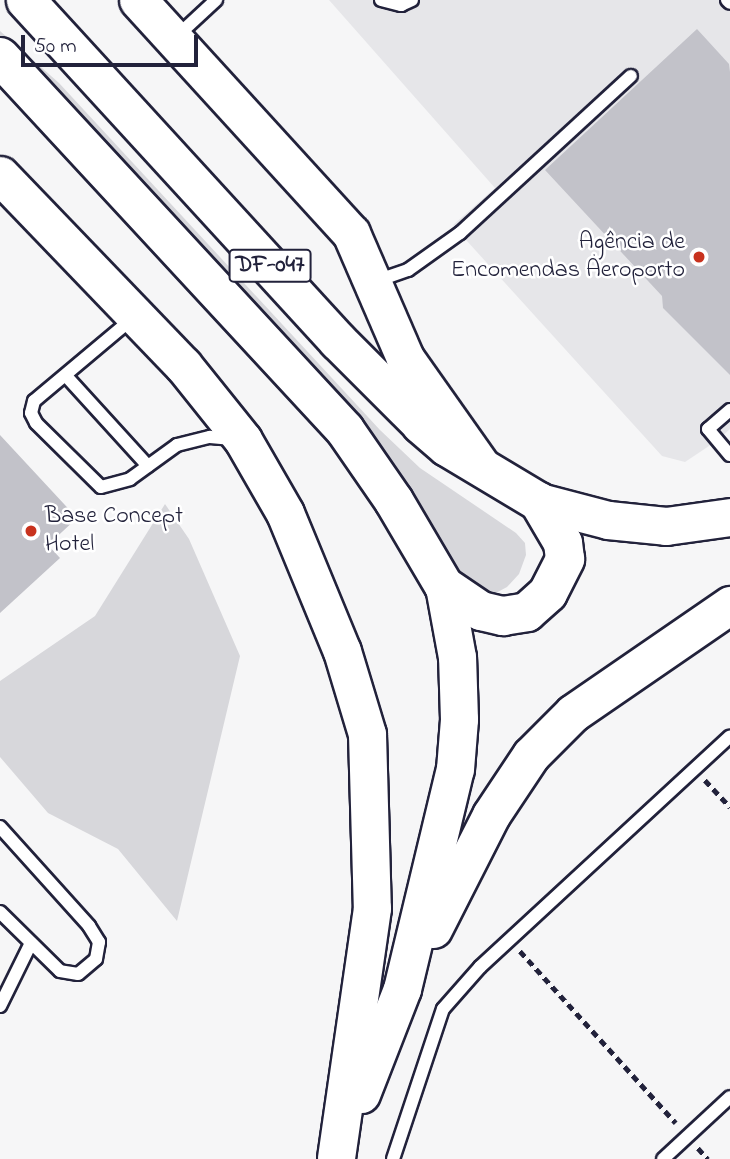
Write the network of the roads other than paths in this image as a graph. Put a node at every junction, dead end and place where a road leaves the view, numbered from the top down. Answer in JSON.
{"nodes":[{"id":1,"x":26,"y":0,"type":"edge"},
{"id":2,"x":138,"y":0,"type":"edge"},
{"id":3,"x":216,"y":0,"type":"edge"},
{"id":4,"x":381,"y":0,"type":"edge"},
{"id":5,"x":412,"y":0,"type":"edge"},
{"id":6,"x":174,"y":39,"type":"junction"},
{"id":7,"x":0,"y":57,"type":"edge"},
{"id":8,"x":631,"y":76,"type":"dead end"},
{"id":9,"x":0,"y":175,"type":"edge"},
{"id":10,"x":375,"y":281,"type":"junction"},
{"id":11,"x":135,"y":316,"type":"junction"},
{"id":12,"x":67,"y":377,"type":"junction"},
{"id":13,"x":730,"y":410,"type":"edge"},
{"id":14,"x":243,"y":440,"type":"junction"},
{"id":15,"x":730,"y":455,"type":"edge"},
{"id":16,"x":148,"y":466,"type":"junction"},
{"id":17,"x":486,"y":472,"type":"junction"},
{"id":18,"x":539,"y":502,"type":"junction"},
{"id":19,"x":730,"y":517,"type":"edge"},
{"id":20,"x":443,"y":586,"type":"junction"},
{"id":21,"x":730,"y":605,"type":"edge"},
{"id":22,"x":730,"y":736,"type":"edge"},
{"id":23,"x":0,"y":827,"type":"edge"},
{"id":24,"x":0,"y":912,"type":"edge"},
{"id":25,"x":30,"y":945,"type":"junction"},
{"id":26,"x":402,"y":989,"type":"junction"},
{"id":27,"x":0,"y":1006,"type":"edge"},
{"id":28,"x":730,"y":1097,"type":"edge"},
{"id":29,"x":336,"y":1158,"type":"edge"},
{"id":30,"x":393,"y":1159,"type":"edge"},
{"id":31,"x":663,"y":1159,"type":"edge"}],
"edges":[{"from":1,"to":17,"type":"main road","number":"DF-047"},
{"from":2,"to":6,"type":"street"},
{"from":3,"to":6,"type":"lane"},
{"from":4,"to":5,"type":"lane"},
{"from":6,"to":10,"type":"street"},
{"from":7,"to":20,"type":"main road","number":"DF-047"},
{"from":8,"to":10,"type":"lane"},
{"from":9,"to":11,"type":"street"},
{"from":10,"to":17,"type":"street"},
{"from":11,"to":12,"type":"lane"},
{"from":11,"to":14,"type":"street"},
{"from":12,"to":16,"type":"lane"},
{"from":12,"to":16,"type":"lane"},
{"from":13,"to":15,"type":"lane"},
{"from":14,"to":16,"type":"lane"},
{"from":14,"to":29,"type":"street"},
{"from":17,"to":18,"type":"main road","number":"DF-047"},
{"from":18,"to":19,"type":"street","number":"DF-047"},
{"from":18,"to":20,"type":"main road"},
{"from":20,"to":26,"type":"street","number":"DF-047"},
{"from":21,"to":26,"type":"street"},
{"from":22,"to":30,"type":"lane"},
{"from":23,"to":25,"type":"lane"},
{"from":24,"to":25,"type":"lane"},
{"from":25,"to":27,"type":"lane"},
{"from":26,"to":29,"type":"street","number":"DF-047"},
{"from":28,"to":31,"type":"lane"}]}
